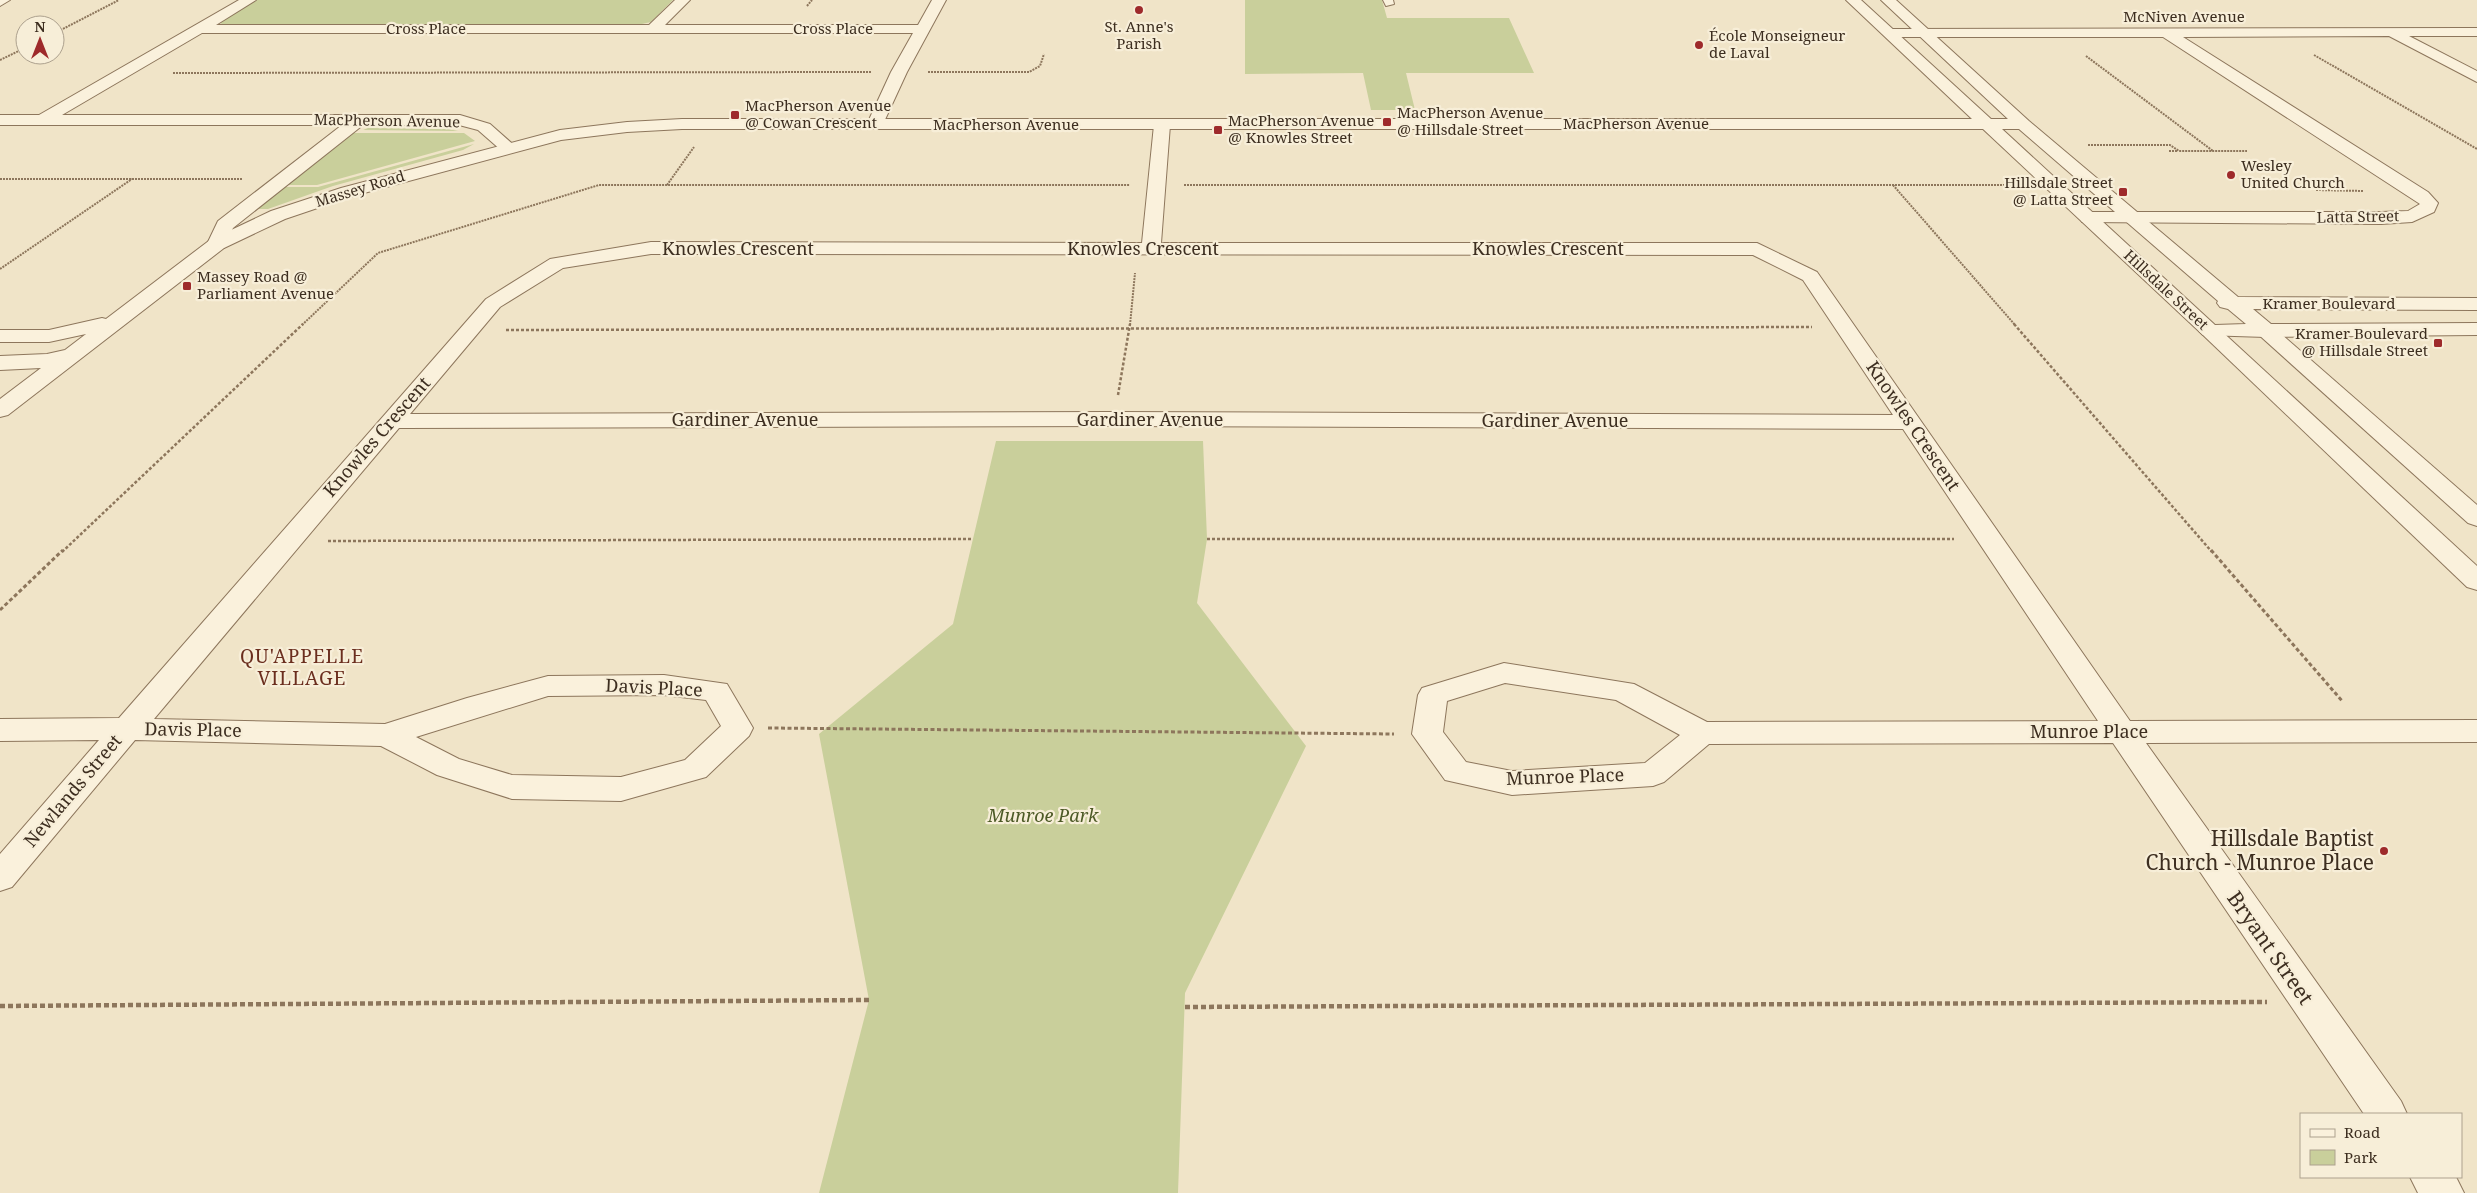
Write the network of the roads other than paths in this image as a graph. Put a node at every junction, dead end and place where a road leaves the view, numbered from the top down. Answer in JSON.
{"nodes":[{"id":1,"x":249,"y":0,"type":"edge"},
{"id":2,"x":683,"y":0,"type":"edge"},
{"id":3,"x":939,"y":0,"type":"edge"},
{"id":4,"x":1853,"y":0,"type":"edge"},
{"id":5,"x":1888,"y":0,"type":"edge"},
{"id":6,"x":200,"y":28,"type":"junction"},
{"id":7,"x":922,"y":28,"type":"junction"},
{"id":8,"x":653,"y":29,"type":"junction"},
{"id":9,"x":2390,"y":32,"type":"junction"},
{"id":10,"x":2477,"y":32,"type":"edge"},
{"id":11,"x":1891,"y":33,"type":"junction"},
{"id":12,"x":1925,"y":33,"type":"junction"},
{"id":13,"x":2167,"y":33,"type":"junction"},
{"id":14,"x":2477,"y":77,"type":"edge"},
{"id":15,"x":0,"y":120,"type":"edge"},
{"id":16,"x":42,"y":120,"type":"junction"},
{"id":17,"x":360,"y":120,"type":"junction"},
{"id":18,"x":876,"y":124,"type":"junction"},
{"id":19,"x":1986,"y":124,"type":"junction"},
{"id":20,"x":2023,"y":124,"type":"junction"},
{"id":21,"x":1162,"y":125,"type":"junction"},
{"id":22,"x":508,"y":148,"type":"junction"},
{"id":23,"x":2088,"y":218,"type":"junction"},
{"id":24,"x":2135,"y":218,"type":"junction"},
{"id":25,"x":217,"y":244,"type":"junction"},
{"id":26,"x":1144,"y":250,"type":"junction"},
{"id":27,"x":2181,"y":304,"type":"junction"},
{"id":28,"x":2234,"y":304,"type":"junction"},
{"id":29,"x":2477,"y":304,"type":"edge"},
{"id":30,"x":124,"y":314,"type":"junction"},
{"id":31,"x":2477,"y":329,"type":"edge"},
{"id":32,"x":2210,"y":331,"type":"junction"},
{"id":33,"x":2266,"y":331,"type":"junction"},
{"id":34,"x":0,"y":336,"type":"edge"},
{"id":35,"x":48,"y":336,"type":"junction"},
{"id":36,"x":79,"y":349,"type":"junction"},
{"id":37,"x":0,"y":363,"type":"edge"},
{"id":38,"x":0,"y":375,"type":"edge"},
{"id":39,"x":21,"y":394,"type":"junction"},
{"id":40,"x":0,"y":410,"type":"edge"},
{"id":41,"x":390,"y":421,"type":"junction"},
{"id":42,"x":1910,"y":422,"type":"junction"},
{"id":43,"x":2477,"y":518,"type":"edge"},
{"id":44,"x":2477,"y":581,"type":"edge"},
{"id":45,"x":126,"y":729,"type":"junction"},
{"id":46,"x":0,"y":730,"type":"edge"},
{"id":47,"x":2477,"y":731,"type":"edge"},
{"id":48,"x":2120,"y":732,"type":"junction"},
{"id":49,"x":1702,"y":733,"type":"junction"},
{"id":50,"x":386,"y":735,"type":"junction"},
{"id":51,"x":0,"y":876,"type":"edge"},
{"id":52,"x":2386,"y":1113,"type":"edge"},
{"id":53,"x":2433,"y":1178,"type":"edge"},
{"id":54,"x":2443,"y":1193,"type":"edge"}],
"edges":[{"from":1,"to":6,"type":"street"},
{"from":2,"to":8,"type":"street"},
{"from":3,"to":7,"type":"street"},
{"from":4,"to":11,"type":"street","name":"Hillsdale Street"},
{"from":5,"to":12,"type":"street","name":"Hillsdale Street"},
{"from":6,"to":8,"type":"street","name":"Cross Place"},
{"from":6,"to":16,"type":"street"},
{"from":7,"to":8,"type":"street","name":"Cross Place"},
{"from":7,"to":18,"type":"street"},
{"from":9,"to":10,"type":"street","name":"McNiven Avenue"},
{"from":9,"to":13,"type":"street","name":"McNiven Avenue"},
{"from":9,"to":14,"type":"street"},
{"from":11,"to":12,"type":"street","name":"McNiven Avenue"},
{"from":11,"to":19,"type":"street","name":"Hillsdale Street"},
{"from":12,"to":13,"type":"street","name":"McNiven Avenue"},
{"from":12,"to":20,"type":"street","name":"Hillsdale Street"},
{"from":13,"to":24,"type":"street","name":"Latta Street"},
{"from":15,"to":16,"type":"street","name":"MacPherson Avenue"},
{"from":16,"to":17,"type":"street","name":"MacPherson Avenue"},
{"from":17,"to":22,"type":"street","name":"MacPherson Avenue"},
{"from":17,"to":25,"type":"street","name":"Massey Road"},
{"from":18,"to":21,"type":"street","name":"MacPherson Avenue"},
{"from":18,"to":22,"type":"street","name":"MacPherson Avenue"},
{"from":19,"to":20,"type":"street","name":"MacPherson Avenue"},
{"from":19,"to":21,"type":"street","name":"MacPherson Avenue"},
{"from":19,"to":23,"type":"street","name":"Hillsdale Street"},
{"from":20,"to":24,"type":"street","name":"Hillsdale Street"},
{"from":21,"to":26,"type":"street"},
{"from":22,"to":25,"type":"street","name":"Massey Road"},
{"from":23,"to":24,"type":"street","name":"Latta Street"},
{"from":23,"to":27,"type":"street","name":"Hillsdale Street"},
{"from":24,"to":28,"type":"street","name":"Hillsdale Street"},
{"from":25,"to":30,"type":"street","name":"Massey Road"},
{"from":26,"to":41,"type":"street","name":"Knowles Crescent"},
{"from":26,"to":42,"type":"street","name":"Knowles Crescent"},
{"from":27,"to":28,"type":"street","name":"Kramer Boulevard"},
{"from":27,"to":32,"type":"street","name":"Hillsdale Street"},
{"from":28,"to":29,"type":"street","name":"Kramer Boulevard"},
{"from":28,"to":33,"type":"street","name":"Hillsdale Street"},
{"from":30,"to":35,"type":"street"},
{"from":30,"to":36,"type":"street","name":"Massey Road"},
{"from":31,"to":33,"type":"street","name":"Kramer Boulevard"},
{"from":32,"to":33,"type":"street","name":"Kramer Boulevard"},
{"from":32,"to":44,"type":"street","name":"Hillsdale Street"},
{"from":33,"to":43,"type":"street","name":"Hillsdale Street"},
{"from":34,"to":35,"type":"street"},
{"from":35,"to":36,"type":"street"},
{"from":36,"to":37,"type":"street"},
{"from":36,"to":39,"type":"street","name":"Massey Road"},
{"from":38,"to":39,"type":"street"},
{"from":39,"to":40,"type":"street","name":"Massey Road"},
{"from":41,"to":42,"type":"street","name":"Gardiner Avenue"},
{"from":41,"to":45,"type":"street","name":"Knowles Crescent"},
{"from":42,"to":48,"type":"street","name":"Knowles Crescent"},
{"from":45,"to":46,"type":"street","name":"Davis Place"},
{"from":45,"to":50,"type":"street","name":"Davis Place"},
{"from":45,"to":51,"type":"street","name":"Newlands Street"},
{"from":47,"to":48,"type":"street","name":"Munroe Place"},
{"from":48,"to":49,"type":"street","name":"Munroe Place"},
{"from":48,"to":52,"type":"street","name":"Bryant Street"},
{"from":49,"to":49,"type":"street","name":"Munroe Place"},
{"from":50,"to":50,"type":"street","name":"Davis Place"},
{"from":53,"to":54,"type":"street"}]}
